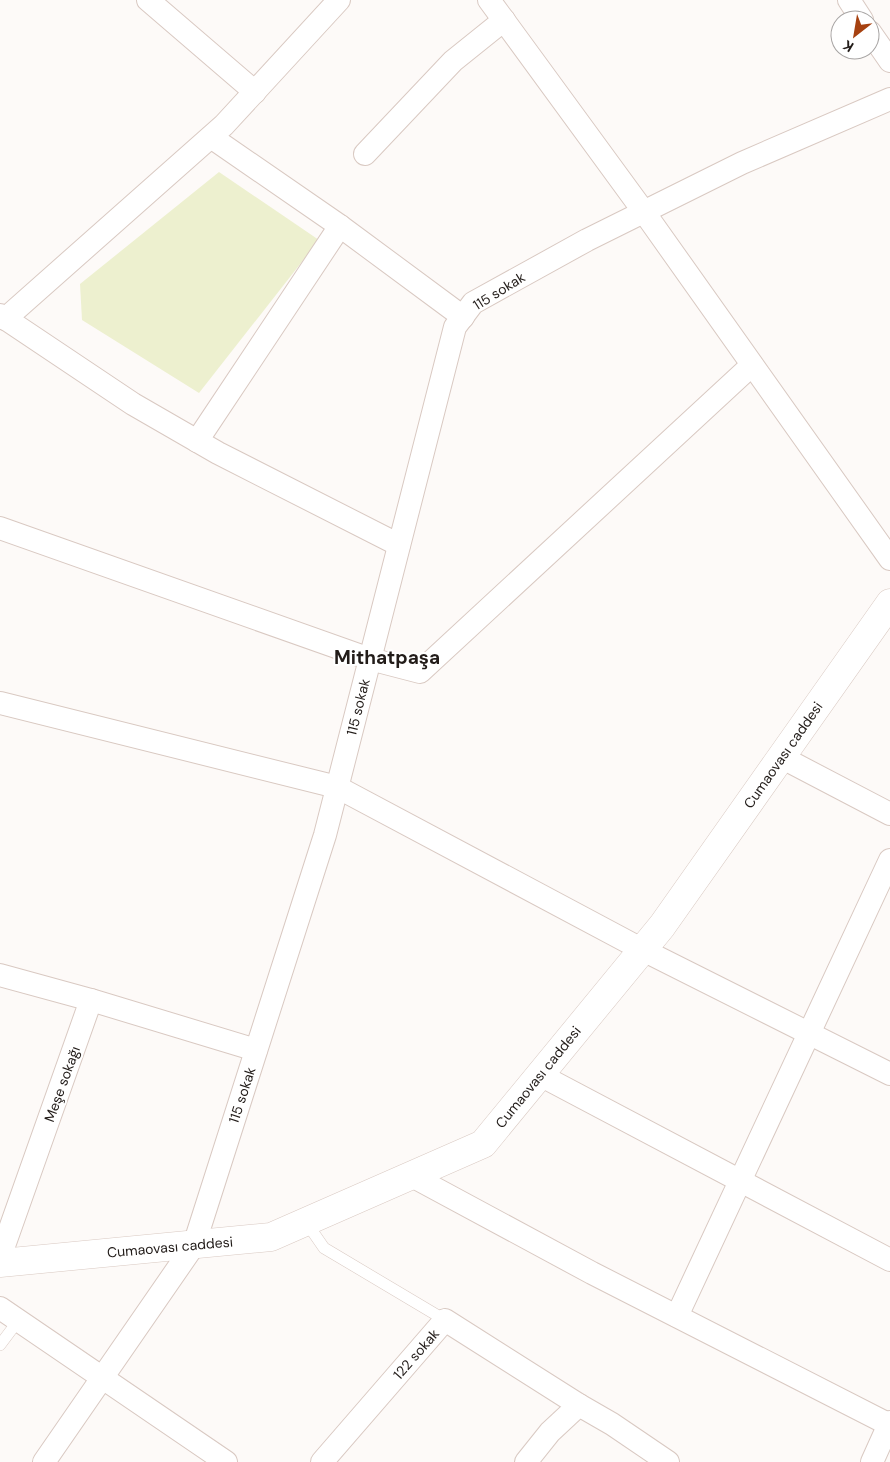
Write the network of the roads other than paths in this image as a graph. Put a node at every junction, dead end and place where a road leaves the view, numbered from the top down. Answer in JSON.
{"nodes":[{"id":1,"x":148,"y":0,"type":"edge"},
{"id":2,"x":339,"y":0,"type":"edge"},
{"id":3,"x":489,"y":0,"type":"edge"},
{"id":4,"x":504,"y":20,"type":"junction"},
{"id":5,"x":880,"y":47,"type":"edge"},
{"id":6,"x":890,"y":62,"type":"edge"},
{"id":7,"x":255,"y":92,"type":"junction"},
{"id":8,"x":890,"y":99,"type":"edge"},
{"id":9,"x":211,"y":137,"type":"junction"},
{"id":10,"x":366,"y":154,"type":"dead end"},
{"id":11,"x":644,"y":212,"type":"junction"},
{"id":12,"x":340,"y":226,"type":"junction"},
{"id":13,"x":2,"y":317,"type":"edge"},
{"id":14,"x":463,"y":317,"type":"junction"},
{"id":15,"x":752,"y":365,"type":"junction"},
{"id":16,"x":197,"y":441,"type":"junction"},
{"id":17,"x":0,"y":528,"type":"edge"},
{"id":18,"x":399,"y":545,"type":"junction"},
{"id":19,"x":890,"y":559,"type":"edge"},
{"id":20,"x":890,"y":603,"type":"edge"},
{"id":21,"x":370,"y":659,"type":"junction"},
{"id":22,"x":0,"y":703,"type":"edge"},
{"id":23,"x":781,"y":757,"type":"junction"},
{"id":24,"x":337,"y":787,"type":"junction"},
{"id":25,"x":890,"y":814,"type":"edge"},
{"id":26,"x":890,"y":860,"type":"edge"},
{"id":27,"x":642,"y":950,"type":"junction"},
{"id":28,"x":0,"y":975,"type":"edge"},
{"id":29,"x":91,"y":1000,"type":"junction"},
{"id":30,"x":809,"y":1033,"type":"junction"},
{"id":31,"x":256,"y":1050,"type":"junction"},
{"id":32,"x":540,"y":1074,"type":"junction"},
{"id":33,"x":890,"y":1074,"type":"edge"},
{"id":34,"x":412,"y":1176,"type":"junction"},
{"id":35,"x":740,"y":1181,"type":"junction"},
{"id":36,"x":306,"y":1222,"type":"junction"},
{"id":37,"x":194,"y":1245,"type":"junction"},
{"id":38,"x":0,"y":1257,"type":"edge"},
{"id":39,"x":890,"y":1260,"type":"edge"},
{"id":40,"x":0,"y":1263,"type":"edge"},
{"id":41,"x":0,"y":1308,"type":"edge"},
{"id":42,"x":677,"y":1316,"type":"junction"},
{"id":43,"x":445,"y":1320,"type":"junction"},
{"id":44,"x":18,"y":1321,"type":"junction"},
{"id":45,"x":0,"y":1345,"type":"edge"},
{"id":46,"x":102,"y":1379,"type":"junction"},
{"id":47,"x":580,"y":1405,"type":"junction"},
{"id":48,"x":890,"y":1424,"type":"edge"},
{"id":49,"x":44,"y":1462,"type":"edge"},
{"id":50,"x":226,"y":1462,"type":"edge"},
{"id":51,"x":322,"y":1462,"type":"edge"},
{"id":52,"x":526,"y":1462,"type":"edge"},
{"id":53,"x":668,"y":1462,"type":"edge"},
{"id":54,"x":872,"y":1462,"type":"edge"}],
"edges":[{"from":1,"to":7,"type":"street"},
{"from":2,"to":7,"type":"street"},
{"from":3,"to":4,"type":"street"},
{"from":4,"to":10,"type":"street"},
{"from":4,"to":11,"type":"street"},
{"from":5,"to":6,"type":"street"},
{"from":7,"to":9,"type":"street"},
{"from":8,"to":11,"type":"street","name":"115 sokak"},
{"from":9,"to":12,"type":"street"},
{"from":9,"to":13,"type":"street"},
{"from":11,"to":14,"type":"street","name":"115 sokak"},
{"from":11,"to":15,"type":"street"},
{"from":12,"to":14,"type":"street"},
{"from":12,"to":16,"type":"street"},
{"from":13,"to":16,"type":"street"},
{"from":14,"to":18,"type":"street","name":"115 sokak"},
{"from":15,"to":19,"type":"street"},
{"from":15,"to":21,"type":"street"},
{"from":16,"to":18,"type":"street"},
{"from":17,"to":21,"type":"street"},
{"from":18,"to":21,"type":"street","name":"115 sokak"},
{"from":20,"to":23,"type":"main road","name":"Cumaovası caddesi"},
{"from":21,"to":24,"type":"street","name":"115 sokak"},
{"from":22,"to":24,"type":"street"},
{"from":23,"to":25,"type":"street"},
{"from":23,"to":27,"type":"main road","name":"Cumaovası caddesi"},
{"from":24,"to":27,"type":"street"},
{"from":24,"to":31,"type":"street","name":"115 sokak"},
{"from":26,"to":30,"type":"street"},
{"from":27,"to":30,"type":"street"},
{"from":27,"to":32,"type":"main road","name":"Cumaovası caddesi"},
{"from":28,"to":29,"type":"street"},
{"from":29,"to":31,"type":"street"},
{"from":29,"to":38,"type":"street","name":"Meşe sokağı"},
{"from":30,"to":33,"type":"street"},
{"from":30,"to":35,"type":"street"},
{"from":31,"to":37,"type":"street","name":"115 sokak"},
{"from":32,"to":34,"type":"main road","name":"Cumaovası caddesi"},
{"from":32,"to":35,"type":"street"},
{"from":34,"to":36,"type":"main road","name":"Cumaovası caddesi"},
{"from":34,"to":42,"type":"street"},
{"from":35,"to":39,"type":"street"},
{"from":35,"to":42,"type":"street"},
{"from":36,"to":37,"type":"main road","name":"Cumaovası caddesi"},
{"from":36,"to":43,"type":"lane"},
{"from":37,"to":40,"type":"main road","name":"Cumaovası caddesi"},
{"from":37,"to":46,"type":"street","name":"115 sokak"},
{"from":41,"to":44,"type":"street"},
{"from":42,"to":48,"type":"street"},
{"from":43,"to":47,"type":"street","name":"122 sokak"},
{"from":43,"to":51,"type":"street","name":"122 sokak"},
{"from":44,"to":45,"type":"lane"},
{"from":44,"to":46,"type":"street"},
{"from":46,"to":49,"type":"street","name":"115 sokak"},
{"from":46,"to":50,"type":"street"},
{"from":47,"to":52,"type":"street"},
{"from":47,"to":53,"type":"street","name":"122 sokak"},
{"from":48,"to":54,"type":"street"}]}
